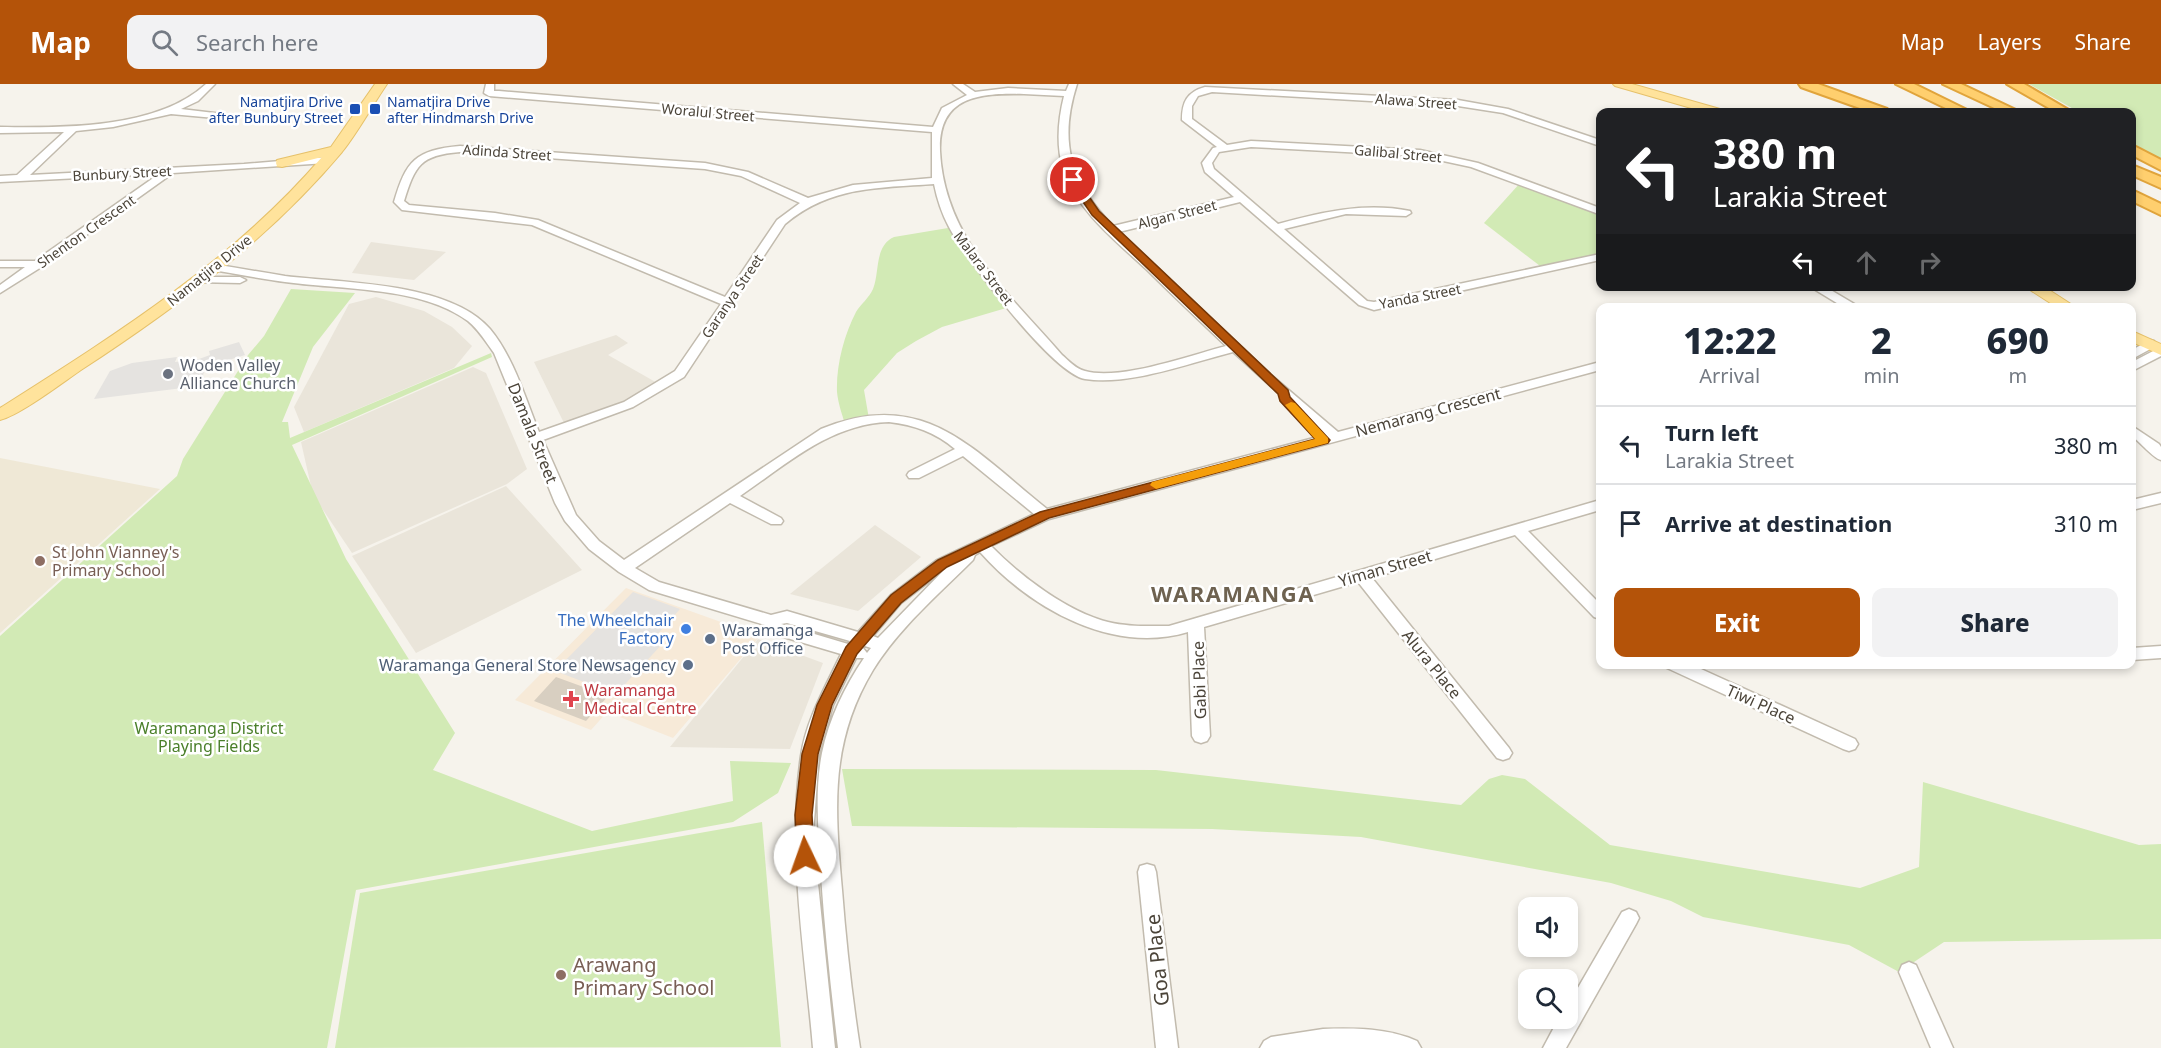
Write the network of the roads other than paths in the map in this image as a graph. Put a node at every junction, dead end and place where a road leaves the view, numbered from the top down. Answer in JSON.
{"nodes":[{"id":1,"x":211,"y":84,"type":"edge"},
{"id":2,"x":381,"y":84,"type":"edge"},
{"id":3,"x":490,"y":84,"type":"edge"},
{"id":4,"x":957,"y":84,"type":"edge"},
{"id":5,"x":1619,"y":84,"type":"edge"},
{"id":6,"x":1806,"y":84,"type":"edge"},
{"id":7,"x":1903,"y":84,"type":"edge"},
{"id":8,"x":1950,"y":84,"type":"edge"},
{"id":9,"x":2013,"y":84,"type":"edge"},
{"id":10,"x":1071,"y":89,"type":"edge"},
{"id":11,"x":973,"y":95,"type":"junction"},
{"id":12,"x":1702,"y":108,"type":"edge"},
{"id":13,"x":1871,"y":108,"type":"edge"},
{"id":14,"x":1955,"y":108,"type":"edge"},
{"id":15,"x":2004,"y":108,"type":"edge"},
{"id":16,"x":2058,"y":108,"type":"edge"},
{"id":17,"x":172,"y":111,"type":"junction"},
{"id":18,"x":223,"y":117,"type":"dead end"},
{"id":19,"x":75,"y":127,"type":"junction"},
{"id":20,"x":0,"y":130,"type":"edge"},
{"id":21,"x":936,"y":130,"type":"junction"},
{"id":22,"x":1596,"y":142,"type":"edge"},
{"id":23,"x":1223,"y":147,"type":"junction"},
{"id":24,"x":337,"y":149,"type":"junction"},
{"id":25,"x":2136,"y":151,"type":"edge"},
{"id":26,"x":325,"y":163,"type":"junction"},
{"id":27,"x":281,"y":165,"type":"junction"},
{"id":28,"x":2161,"y":166,"type":"edge"},
{"id":29,"x":170,"y":171,"type":"junction"},
{"id":30,"x":2136,"y":171,"type":"edge"},
{"id":31,"x":20,"y":178,"type":"junction"},
{"id":32,"x":0,"y":179,"type":"edge"},
{"id":33,"x":311,"y":179,"type":"junction"},
{"id":34,"x":936,"y":181,"type":"junction"},
{"id":35,"x":2161,"y":183,"type":"edge"},
{"id":36,"x":2136,"y":197,"type":"edge"},
{"id":37,"x":1242,"y":198,"type":"junction"},
{"id":38,"x":805,"y":201,"type":"junction"},
{"id":39,"x":1596,"y":210,"type":"edge"},
{"id":40,"x":2161,"y":210,"type":"edge"},
{"id":41,"x":1406,"y":213,"type":"dead end"},
{"id":42,"x":2136,"y":213,"type":"edge"},
{"id":43,"x":2161,"y":225,"type":"edge"},
{"id":44,"x":1277,"y":228,"type":"junction"},
{"id":45,"x":1112,"y":230,"type":"junction"},
{"id":46,"x":1596,"y":258,"type":"edge"},
{"id":47,"x":0,"y":264,"type":"edge"},
{"id":48,"x":39,"y":264,"type":"junction"},
{"id":49,"x":213,"y":267,"type":"junction"},
{"id":50,"x":285,"y":279,"type":"junction"},
{"id":51,"x":198,"y":280,"type":"junction"},
{"id":52,"x":0,"y":290,"type":"edge"},
{"id":53,"x":1823,"y":291,"type":"edge"},
{"id":54,"x":2040,"y":291,"type":"edge"},
{"id":55,"x":728,"y":303,"type":"junction"},
{"id":56,"x":1846,"y":303,"type":"edge"},
{"id":57,"x":2061,"y":303,"type":"edge"},
{"id":58,"x":2136,"y":338,"type":"edge"},
{"id":59,"x":1234,"y":348,"type":"junction"},
{"id":60,"x":2157,"y":348,"type":"edge"},
{"id":61,"x":2136,"y":354,"type":"edge"},
{"id":62,"x":2136,"y":364,"type":"edge"},
{"id":63,"x":1596,"y":367,"type":"edge"},
{"id":64,"x":0,"y":415,"type":"edge"},
{"id":65,"x":2136,"y":433,"type":"edge"},
{"id":66,"x":535,"y":438,"type":"junction"},
{"id":67,"x":1329,"y":439,"type":"junction"},
{"id":68,"x":965,"y":450,"type":"junction"},
{"id":69,"x":2161,"y":456,"type":"edge"},
{"id":70,"x":914,"y":475,"type":"dead end"},
{"id":71,"x":730,"y":497,"type":"junction"},
{"id":72,"x":2161,"y":498,"type":"edge"},
{"id":73,"x":2136,"y":504,"type":"edge"},
{"id":74,"x":1596,"y":506,"type":"edge"},
{"id":75,"x":1044,"y":515,"type":"junction"},
{"id":76,"x":776,"y":521,"type":"dead end"},
{"id":77,"x":1517,"y":529,"type":"junction"},
{"id":78,"x":981,"y":544,"type":"junction"},
{"id":79,"x":624,"y":568,"type":"junction"},
{"id":80,"x":1361,"y":575,"type":"junction"},
{"id":81,"x":1596,"y":609,"type":"edge"},
{"id":82,"x":1196,"y":624,"type":"junction"},
{"id":83,"x":856,"y":645,"type":"junction"},
{"id":84,"x":878,"y":651,"type":"junction"},
{"id":85,"x":2161,"y":652,"type":"edge"},
{"id":86,"x":2136,"y":654,"type":"edge"},
{"id":87,"x":1684,"y":669,"type":"edge"},
{"id":88,"x":1201,"y":736,"type":"dead end"},
{"id":89,"x":1849,"y":744,"type":"dead end"},
{"id":90,"x":1503,"y":753,"type":"dead end"},
{"id":91,"x":1148,"y":872,"type":"dead end"},
{"id":92,"x":1629,"y":918,"type":"dead end"},
{"id":93,"x":1909,"y":972,"type":"dead end"},
{"id":94,"x":824,"y":1048,"type":"edge"},
{"id":95,"x":849,"y":1048,"type":"edge"},
{"id":96,"x":1167,"y":1048,"type":"edge"},
{"id":97,"x":1271,"y":1048,"type":"edge"},
{"id":98,"x":1410,"y":1048,"type":"edge"},
{"id":99,"x":1554,"y":1048,"type":"edge"},
{"id":100,"x":1942,"y":1048,"type":"edge"}],
"edges":[{"from":1,"to":17,"type":"street"},
{"from":2,"to":24,"type":"main road","name":"Namatjira Drive"},
{"from":3,"to":21,"type":"street","name":"Woralul Street"},
{"from":4,"to":11,"type":"street"},
{"from":5,"to":12,"type":"main road"},
{"from":6,"to":13,"type":"highway"},
{"from":7,"to":14,"type":"highway"},
{"from":8,"to":15,"type":"highway"},
{"from":9,"to":16,"type":"highway"},
{"from":10,"to":11,"type":"street"},
{"from":10,"to":45,"type":"street"},
{"from":11,"to":21,"type":"street"},
{"from":17,"to":18,"type":"street"},
{"from":17,"to":19,"type":"street"},
{"from":19,"to":20,"type":"street"},
{"from":19,"to":31,"type":"street"},
{"from":21,"to":34,"type":"street","name":"Malara Street"},
{"from":22,"to":23,"type":"street","name":"Alawa Street"},
{"from":23,"to":37,"type":"street","name":"Yanda Street"},
{"from":23,"to":39,"type":"street","name":"Galibal Street"},
{"from":24,"to":26,"type":"main road","name":"Namatjira Drive"},
{"from":24,"to":27,"type":"main road"},
{"from":25,"to":28,"type":"highway"},
{"from":26,"to":27,"type":"street","name":"Bunbury Street"},
{"from":26,"to":33,"type":"main road","name":"Namatjira Drive"},
{"from":27,"to":29,"type":"street","name":"Bunbury Street"},
{"from":27,"to":33,"type":"main road"},
{"from":29,"to":31,"type":"street","name":"Bunbury Street"},
{"from":29,"to":48,"type":"street","name":"Shenton Crescent"},
{"from":30,"to":35,"type":"highway"},
{"from":31,"to":32,"type":"street","name":"Bunbury Street"},
{"from":33,"to":49,"type":"main road","name":"Namatjira Drive"},
{"from":34,"to":38,"type":"street","name":"Garanya Street"},
{"from":34,"to":59,"type":"street","name":"Malara Street"},
{"from":36,"to":40,"type":"highway"},
{"from":37,"to":44,"type":"street","name":"Yanda Street"},
{"from":37,"to":45,"type":"street","name":"Algan Street"},
{"from":38,"to":55,"type":"street","name":"Garanya Street"},
{"from":38,"to":55,"type":"street","name":"Adinda Street"},
{"from":41,"to":44,"type":"street"},
{"from":42,"to":43,"type":"highway"},
{"from":44,"to":46,"type":"street","name":"Yanda Street"},
{"from":45,"to":59,"type":"street"},
{"from":47,"to":48,"type":"street"},
{"from":48,"to":52,"type":"street","name":"Shenton Crescent"},
{"from":49,"to":50,"type":"street","name":"Damala Street"},
{"from":49,"to":51,"type":"main road","name":"Namatjira Drive"},
{"from":50,"to":51,"type":"street","name":"Damala Street"},
{"from":50,"to":66,"type":"street","name":"Damala Street"},
{"from":51,"to":64,"type":"main road","name":"Namatjira Drive"},
{"from":53,"to":56,"type":"street"},
{"from":54,"to":57,"type":"main road"},
{"from":55,"to":66,"type":"street","name":"Garanya Street"},
{"from":58,"to":60,"type":"main road"},
{"from":59,"to":67,"type":"street"},
{"from":60,"to":61,"type":"street"},
{"from":60,"to":62,"type":"street"},
{"from":63,"to":67,"type":"street","name":"Nemarang Crescent"},
{"from":65,"to":69,"type":"street"},
{"from":66,"to":79,"type":"street","name":"Damala Street"},
{"from":67,"to":75,"type":"street","name":"Nemarang Crescent"},
{"from":68,"to":70,"type":"street"},
{"from":68,"to":71,"type":"street"},
{"from":68,"to":75,"type":"street"},
{"from":71,"to":76,"type":"street"},
{"from":71,"to":79,"type":"street"},
{"from":72,"to":73,"type":"street"},
{"from":74,"to":77,"type":"street","name":"Yiman Street"},
{"from":75,"to":78,"type":"street","name":"Nemarang Crescent"},
{"from":77,"to":80,"type":"street","name":"Yiman Street"},
{"from":77,"to":81,"type":"street"},
{"from":78,"to":82,"type":"street","name":"Yiman Street"},
{"from":78,"to":83,"type":"street","name":"Nemarang Crescent"},
{"from":78,"to":84,"type":"street","name":"Nemarang Crescent"},
{"from":79,"to":83,"type":"street","name":"Damala Street"},
{"from":80,"to":82,"type":"street","name":"Yiman Street"},
{"from":80,"to":90,"type":"street","name":"Alura Place"},
{"from":82,"to":88,"type":"street","name":"Gabi Place"},
{"from":83,"to":84,"type":"street","name":"Damala Street"},
{"from":83,"to":94,"type":"street","name":"Nemarang Crescent"},
{"from":84,"to":95,"type":"street","name":"Nemarang Crescent"},
{"from":85,"to":86,"type":"street"},
{"from":87,"to":89,"type":"street","name":"Tiwi Place"},
{"from":91,"to":96,"type":"street","name":"Goa Place"},
{"from":92,"to":99,"type":"street"},
{"from":93,"to":100,"type":"street"},
{"from":97,"to":98,"type":"street"}]}
